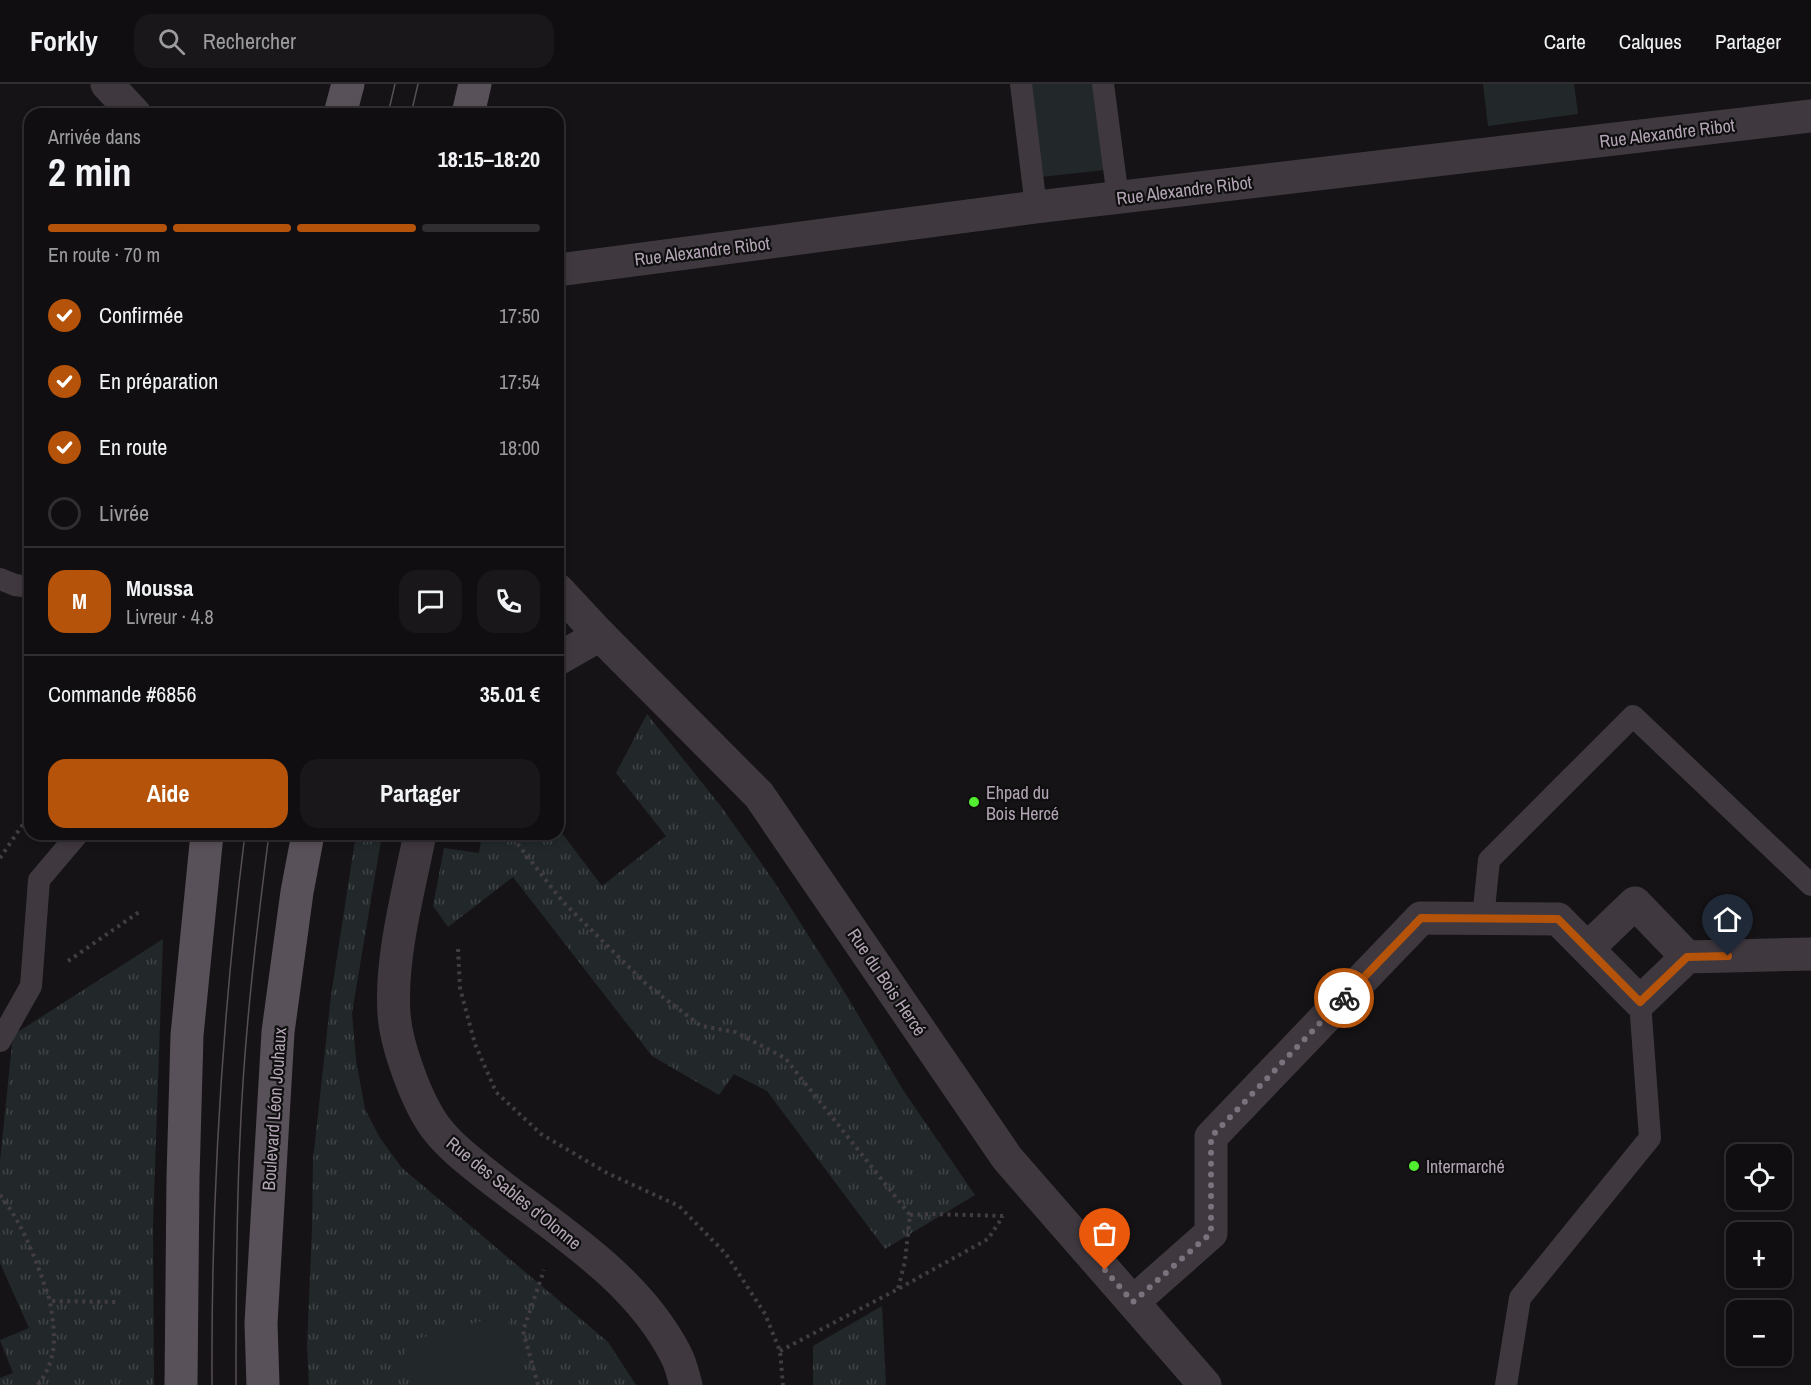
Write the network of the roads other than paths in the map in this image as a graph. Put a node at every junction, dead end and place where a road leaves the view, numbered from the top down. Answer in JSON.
{"nodes":[{"id":1,"x":107,"y":84,"type":"edge"},
{"id":2,"x":348,"y":84,"type":"edge"},
{"id":3,"x":475,"y":84,"type":"edge"},
{"id":4,"x":1021,"y":84,"type":"edge"},
{"id":5,"x":1103,"y":84,"type":"edge"},
{"id":6,"x":129,"y":108,"type":"edge"},
{"id":7,"x":342,"y":108,"type":"edge"},
{"id":8,"x":469,"y":108,"type":"edge"},
{"id":9,"x":1811,"y":116,"type":"edge"},
{"id":10,"x":1118,"y":198,"type":"junction"},
{"id":11,"x":1036,"y":207,"type":"junction"},
{"id":12,"x":564,"y":269,"type":"edge"},
{"id":13,"x":0,"y":579,"type":"edge"},
{"id":14,"x":24,"y":586,"type":"edge"},
{"id":15,"x":564,"y":596,"type":"edge"},
{"id":16,"x":600,"y":635,"type":"junction"},
{"id":17,"x":564,"y":656,"type":"edge"},
{"id":18,"x":73,"y":840,"type":"edge"},
{"id":19,"x":206,"y":840,"type":"edge"},
{"id":20,"x":307,"y":840,"type":"edge"},
{"id":21,"x":419,"y":840,"type":"edge"},
{"id":22,"x":1811,"y":885,"type":"edge"},
{"id":23,"x":1483,"y":918,"type":"junction"},
{"id":24,"x":1588,"y":948,"type":"junction"},
{"id":25,"x":1811,"y":954,"type":"edge"},
{"id":26,"x":1687,"y":957,"type":"junction"},
{"id":27,"x":1640,"y":1002,"type":"junction"},
{"id":28,"x":0,"y":1041,"type":"edge"},
{"id":29,"x":1133,"y":1302,"type":"junction"},
{"id":30,"x":181,"y":1385,"type":"edge"},
{"id":31,"x":263,"y":1385,"type":"edge"},
{"id":32,"x":686,"y":1385,"type":"edge"},
{"id":33,"x":1205,"y":1385,"type":"edge"},
{"id":34,"x":1506,"y":1385,"type":"edge"}],
"edges":[{"from":1,"to":6,"type":"street"},
{"from":2,"to":7,"type":"main road"},
{"from":3,"to":8,"type":"main road"},
{"from":4,"to":11,"type":"lane"},
{"from":5,"to":10,"type":"lane"},
{"from":9,"to":10,"type":"street","name":"Rue Alexandre Ribot"},
{"from":10,"to":11,"type":"street","name":"Rue Alexandre Ribot"},
{"from":11,"to":12,"type":"street","name":"Rue Alexandre Ribot"},
{"from":13,"to":14,"type":"lane"},
{"from":15,"to":16,"type":"street","name":"Rue du Bois Hercé"},
{"from":16,"to":17,"type":"street"},
{"from":16,"to":29,"type":"street","name":"Rue du Bois Hercé"},
{"from":18,"to":28,"type":"lane"},
{"from":19,"to":30,"type":"main road"},
{"from":20,"to":31,"type":"main road","name":"Boulevard Léon Jouhaux"},
{"from":21,"to":32,"type":"street","name":"Rue des Sables d'Olonne"},
{"from":22,"to":23,"type":"lane"},
{"from":23,"to":24,"type":"street"},
{"from":23,"to":29,"type":"street"},
{"from":24,"to":26,"type":"street"},
{"from":24,"to":27,"type":"street"},
{"from":25,"to":26,"type":"street"},
{"from":26,"to":27,"type":"street"},
{"from":27,"to":34,"type":"lane"},
{"from":29,"to":33,"type":"street","name":"Rue du Bois Hercé"}]}
